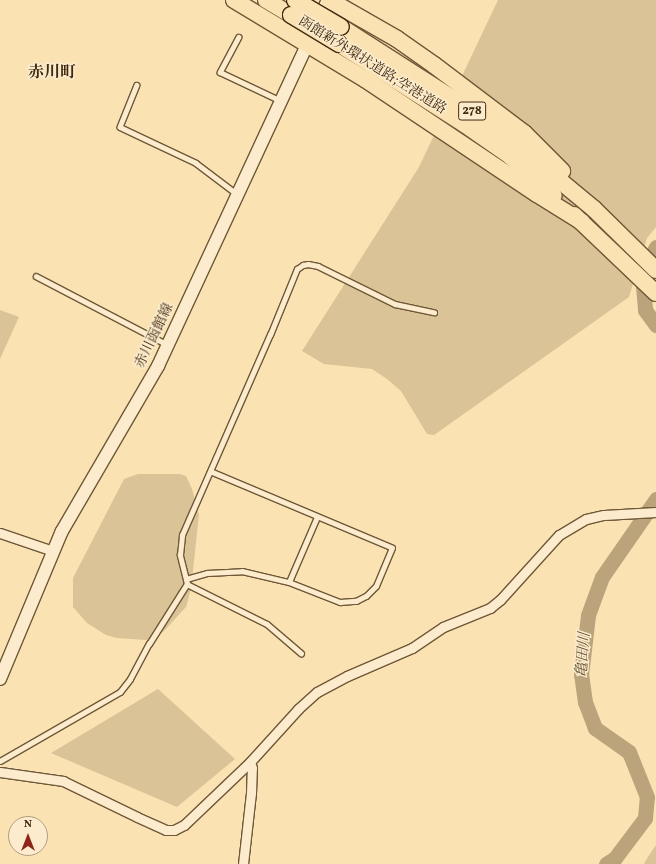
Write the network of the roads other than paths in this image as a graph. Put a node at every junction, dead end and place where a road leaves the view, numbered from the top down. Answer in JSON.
{"nodes":[{"id":1,"x":234,"y":0,"type":"edge"},
{"id":2,"x":266,"y":0,"type":"edge"},
{"id":3,"x":328,"y":0,"type":"edge"},
{"id":4,"x":293,"y":5,"type":"edge"},
{"id":5,"x":239,"y":37,"type":"dead end"},
{"id":6,"x":308,"y":43,"type":"junction"},
{"id":7,"x":137,"y":85,"type":"dead end"},
{"id":8,"x":281,"y":101,"type":"junction"},
{"id":9,"x":237,"y":194,"type":"junction"},
{"id":10,"x":594,"y":209,"type":"junction"},
{"id":11,"x":582,"y":222,"type":"junction"},
{"id":12,"x":656,"y":270,"type":"edge"},
{"id":13,"x":36,"y":276,"type":"dead end"},
{"id":14,"x":656,"y":293,"type":"edge"},
{"id":15,"x":434,"y":312,"type":"dead end"},
{"id":16,"x":168,"y":345,"type":"junction"},
{"id":17,"x":211,"y":472,"type":"junction"},
{"id":18,"x":656,"y":512,"type":"edge"},
{"id":19,"x":317,"y":516,"type":"junction"},
{"id":20,"x":0,"y":533,"type":"edge"},
{"id":21,"x":53,"y":551,"type":"junction"},
{"id":22,"x":187,"y":582,"type":"junction"},
{"id":23,"x":289,"y":582,"type":"junction"},
{"id":24,"x":301,"y":653,"type":"dead end"},
{"id":25,"x":0,"y":679,"type":"edge"},
{"id":26,"x":0,"y":761,"type":"edge"},
{"id":27,"x":250,"y":762,"type":"junction"},
{"id":28,"x":0,"y":772,"type":"edge"},
{"id":29,"x":243,"y":864,"type":"edge"}],
"edges":[{"from":1,"to":6,"type":"highway"},
{"from":2,"to":4,"type":"highway","name":"函館新外環状道路;空港道路","number":"278"},
{"from":3,"to":6,"type":"main road","name":"赤川函館線"},
{"from":3,"to":10,"type":"highway"},
{"from":4,"to":10,"type":"highway","name":"函館新外環状道路;空港道路","number":"278","bridge":true},
{"from":4,"to":11,"type":"highway","name":"函館新外環状道路;空港道路","number":"278","bridge":true},
{"from":5,"to":8,"type":"lane"},
{"from":6,"to":8,"type":"main road","name":"赤川函館線"},
{"from":6,"to":11,"type":"highway"},
{"from":7,"to":9,"type":"lane"},
{"from":8,"to":9,"type":"main road","name":"赤川函館線"},
{"from":9,"to":16,"type":"main road","name":"赤川函館線"},
{"from":10,"to":12,"type":"highway","name":"函館新外環状道路;空港道路","number":"278"},
{"from":11,"to":14,"type":"highway","name":"函館新外環状道路;空港道路","number":"278"},
{"from":13,"to":16,"type":"lane"},
{"from":15,"to":17,"type":"lane"},
{"from":16,"to":21,"type":"main road","name":"赤川函館線"},
{"from":17,"to":19,"type":"lane"},
{"from":17,"to":22,"type":"lane"},
{"from":18,"to":27,"type":"street"},
{"from":19,"to":23,"type":"lane"},
{"from":19,"to":23,"type":"lane"},
{"from":20,"to":21,"type":"street"},
{"from":21,"to":25,"type":"main road","name":"赤川函館線"},
{"from":22,"to":23,"type":"lane"},
{"from":22,"to":24,"type":"lane"},
{"from":22,"to":26,"type":"lane"},
{"from":27,"to":28,"type":"street"},
{"from":27,"to":29,"type":"street"}]}
